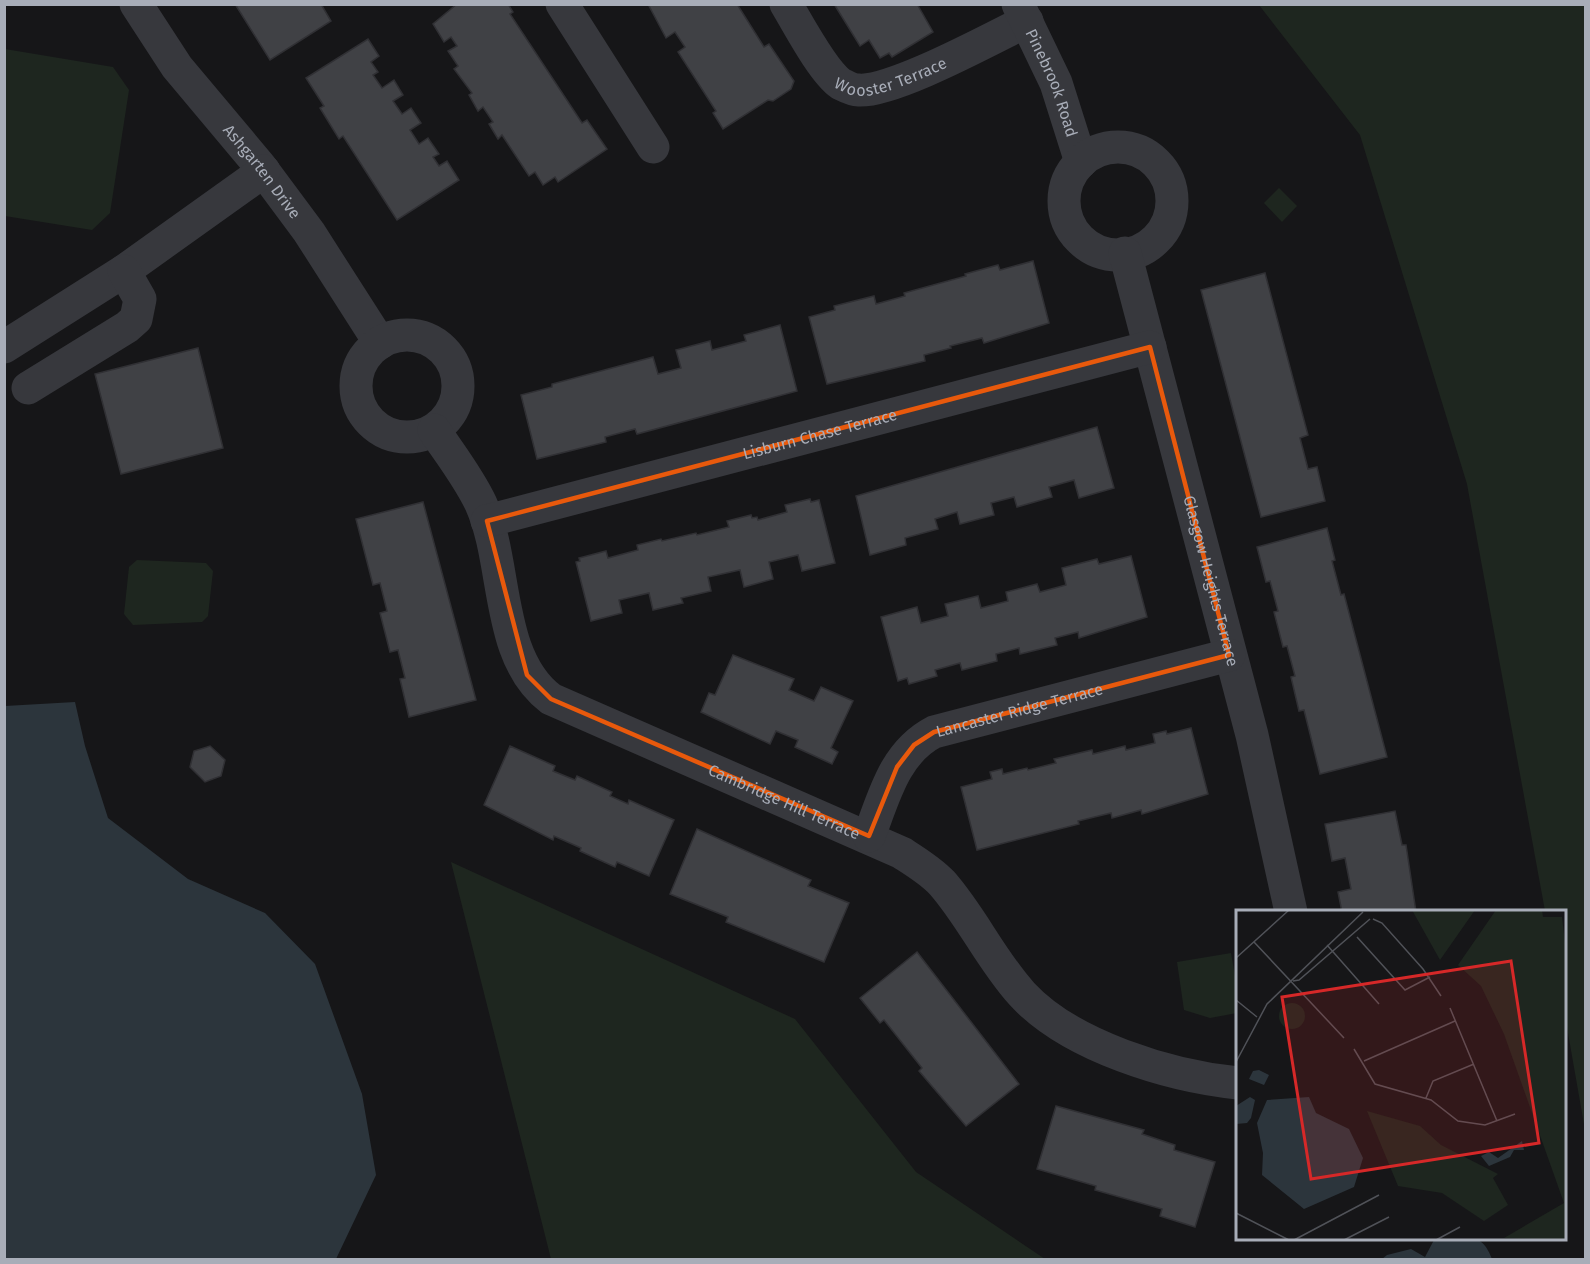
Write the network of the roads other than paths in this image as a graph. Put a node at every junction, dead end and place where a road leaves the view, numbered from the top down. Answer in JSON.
{"nodes":[{"id":1,"x":136,"y":4,"type":"edge"},
{"id":2,"x":562,"y":4,"type":"edge"},
{"id":3,"x":786,"y":4,"type":"edge"},
{"id":4,"x":1022,"y":13,"type":"edge"},
{"id":5,"x":653,"y":147,"type":"dead end"},
{"id":6,"x":1081,"y":162,"type":"junction"},
{"id":7,"x":264,"y":171,"type":"junction"},
{"id":8,"x":1125,"y":253,"type":"junction"},
{"id":9,"x":124,"y":271,"type":"junction"},
{"id":10,"x":380,"y":343,"type":"junction"},
{"id":11,"x":4,"y":347,"type":"edge"},
{"id":12,"x":1150,"y":347,"type":"junction"},
{"id":13,"x":28,"y":388,"type":"dead end"},
{"id":14,"x":434,"y":430,"type":"junction"},
{"id":15,"x":487,"y":521,"type":"junction"},
{"id":16,"x":1229,"y":655,"type":"junction"},
{"id":17,"x":869,"y":836,"type":"junction"},
{"id":18,"x":1291,"y":910,"type":"edge"},
{"id":19,"x":1236,"y":1083,"type":"edge"}],
"edges":[{"from":1,"to":7,"type":"street","name":"Ashgarten Drive"},
{"from":2,"to":5,"type":"street"},
{"from":3,"to":4,"type":"street","name":"Wooster Terrace"},
{"from":4,"to":6,"type":"street","name":"Pinebrook Road"},
{"from":6,"to":8,"type":"street"},
{"from":6,"to":8,"type":"street"},
{"from":7,"to":9,"type":"street"},
{"from":7,"to":10,"type":"street","name":"Ashgarten Drive"},
{"from":8,"to":12,"type":"street","name":"Glasgow Heights Terrace"},
{"from":9,"to":11,"type":"street"},
{"from":9,"to":13,"type":"street"},
{"from":10,"to":14,"type":"street"},
{"from":10,"to":14,"type":"street"},
{"from":12,"to":15,"type":"street","name":"Lisburn Chase Terrace"},
{"from":12,"to":16,"type":"street","name":"Glasgow Heights Terrace"},
{"from":14,"to":15,"type":"street","name":"Cambridge Hill Terrace"},
{"from":15,"to":17,"type":"street","name":"Cambridge Hill Terrace"},
{"from":16,"to":17,"type":"street","name":"Lancaster Ridge Terrace"},
{"from":16,"to":18,"type":"street","name":"Glasgow Heights Terrace"},
{"from":17,"to":19,"type":"street","name":"Cambridge Hill Terrace"}]}
